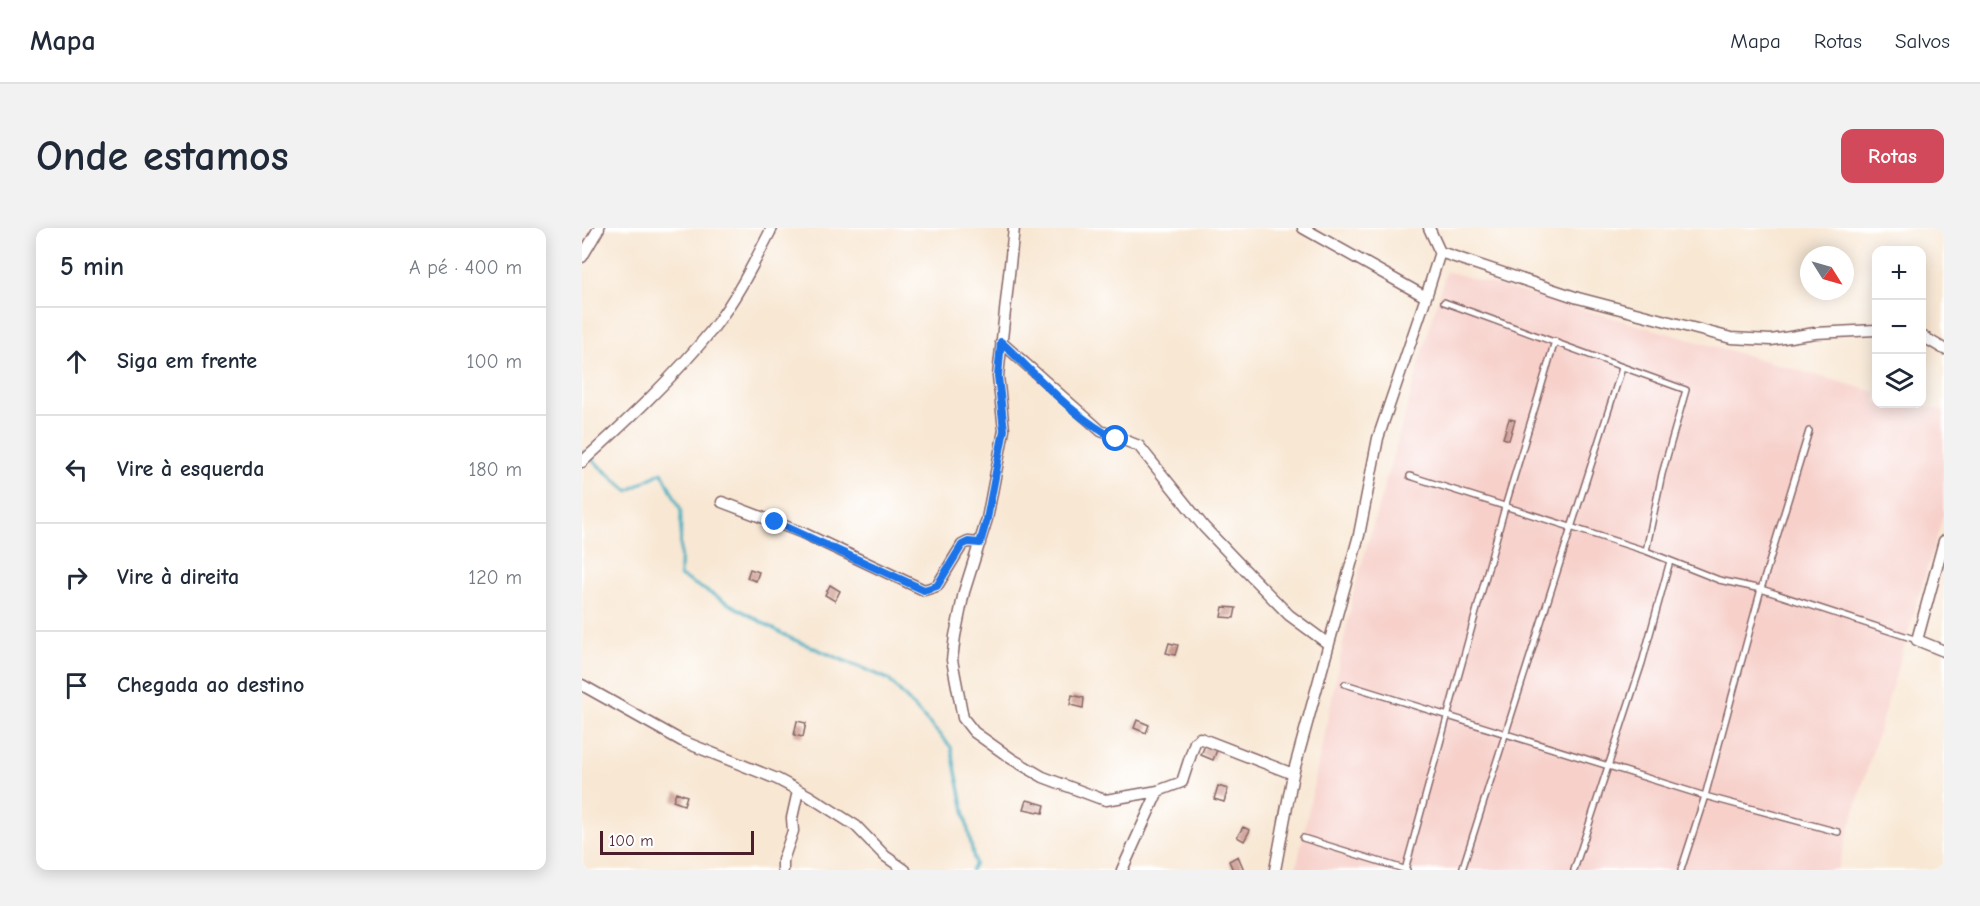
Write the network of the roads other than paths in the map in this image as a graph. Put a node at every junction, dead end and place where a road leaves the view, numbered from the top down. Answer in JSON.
{"nodes":[{"id":1,"x":599,"y":228,"type":"edge"},
{"id":2,"x":772,"y":228,"type":"edge"},
{"id":3,"x":1014,"y":228,"type":"edge"},
{"id":4,"x":1303,"y":228,"type":"edge"},
{"id":5,"x":1429,"y":228,"type":"edge"},
{"id":6,"x":1440,"y":252,"type":"junction"},
{"id":7,"x":582,"y":257,"type":"edge"},
{"id":8,"x":1426,"y":297,"type":"junction"},
{"id":9,"x":1444,"y":302,"type":"dead end"},
{"id":10,"x":1872,"y":330,"type":"edge"},
{"id":11,"x":1926,"y":338,"type":"edge"},
{"id":12,"x":1555,"y":341,"type":"junction"},
{"id":13,"x":1001,"y":342,"type":"junction"},
{"id":14,"x":1944,"y":349,"type":"edge"},
{"id":15,"x":1622,"y":368,"type":"junction"},
{"id":16,"x":1809,"y":431,"type":"dead end"},
{"id":17,"x":582,"y":462,"type":"edge"},
{"id":18,"x":1410,"y":476,"type":"dead end"},
{"id":19,"x":722,"y":502,"type":"dead end"},
{"id":20,"x":1505,"y":507,"type":"junction"},
{"id":21,"x":1570,"y":526,"type":"junction"},
{"id":22,"x":1944,"y":541,"type":"edge"},
{"id":23,"x":980,"y":543,"type":"junction"},
{"id":24,"x":1646,"y":551,"type":"junction"},
{"id":25,"x":1670,"y":561,"type":"junction"},
{"id":26,"x":1761,"y":589,"type":"junction"},
{"id":27,"x":1917,"y":640,"type":"junction"},
{"id":28,"x":1327,"y":643,"type":"junction"},
{"id":29,"x":1943,"y":650,"type":"edge"},
{"id":30,"x":1345,"y":684,"type":"dead end"},
{"id":31,"x":582,"y":685,"type":"edge"},
{"id":32,"x":1449,"y":717,"type":"junction"},
{"id":33,"x":1504,"y":734,"type":"junction"},
{"id":34,"x":1608,"y":764,"type":"junction"},
{"id":35,"x":1293,"y":774,"type":"junction"},
{"id":36,"x":798,"y":791,"type":"junction"},
{"id":37,"x":1158,"y":791,"type":"junction"},
{"id":38,"x":1705,"y":796,"type":"junction"},
{"id":39,"x":1838,"y":832,"type":"dead end"},
{"id":40,"x":1303,"y":838,"type":"dead end"},
{"id":41,"x":783,"y":870,"type":"edge"},
{"id":42,"x":905,"y":870,"type":"edge"},
{"id":43,"x":1122,"y":870,"type":"edge"},
{"id":44,"x":1275,"y":870,"type":"edge"},
{"id":45,"x":1406,"y":870,"type":"edge"},
{"id":46,"x":1462,"y":870,"type":"edge"},
{"id":47,"x":1574,"y":870,"type":"edge"},
{"id":48,"x":1681,"y":870,"type":"edge"}],
"edges":[{"from":1,"to":7,"type":"street"},
{"from":2,"to":17,"type":"street"},
{"from":3,"to":13,"type":"street"},
{"from":4,"to":8,"type":"street"},
{"from":5,"to":6,"type":"street"},
{"from":6,"to":8,"type":"street"},
{"from":6,"to":10,"type":"street"},
{"from":8,"to":28,"type":"street"},
{"from":9,"to":12,"type":"lane"},
{"from":11,"to":14,"type":"street"},
{"from":12,"to":15,"type":"lane"},
{"from":12,"to":20,"type":"lane"},
{"from":13,"to":23,"type":"street"},
{"from":13,"to":28,"type":"street"},
{"from":15,"to":21,"type":"lane"},
{"from":15,"to":24,"type":"lane"},
{"from":16,"to":26,"type":"lane"},
{"from":18,"to":20,"type":"lane"},
{"from":19,"to":23,"type":"street"},
{"from":20,"to":21,"type":"lane"},
{"from":20,"to":32,"type":"lane"},
{"from":21,"to":24,"type":"lane"},
{"from":21,"to":33,"type":"lane"},
{"from":22,"to":27,"type":"street"},
{"from":23,"to":37,"type":"street"},
{"from":24,"to":25,"type":"lane"},
{"from":25,"to":26,"type":"lane"},
{"from":25,"to":34,"type":"lane"},
{"from":26,"to":27,"type":"lane"},
{"from":26,"to":38,"type":"lane"},
{"from":27,"to":29,"type":"street"},
{"from":28,"to":35,"type":"street"},
{"from":30,"to":32,"type":"lane"},
{"from":31,"to":36,"type":"street"},
{"from":32,"to":33,"type":"lane"},
{"from":32,"to":45,"type":"lane"},
{"from":33,"to":34,"type":"lane"},
{"from":33,"to":46,"type":"lane"},
{"from":34,"to":38,"type":"lane"},
{"from":34,"to":47,"type":"lane"},
{"from":35,"to":37,"type":"street"},
{"from":35,"to":44,"type":"street"},
{"from":36,"to":41,"type":"street"},
{"from":36,"to":42,"type":"street"},
{"from":37,"to":43,"type":"street"},
{"from":38,"to":39,"type":"lane"},
{"from":38,"to":48,"type":"lane"},
{"from":40,"to":45,"type":"lane"}]}
